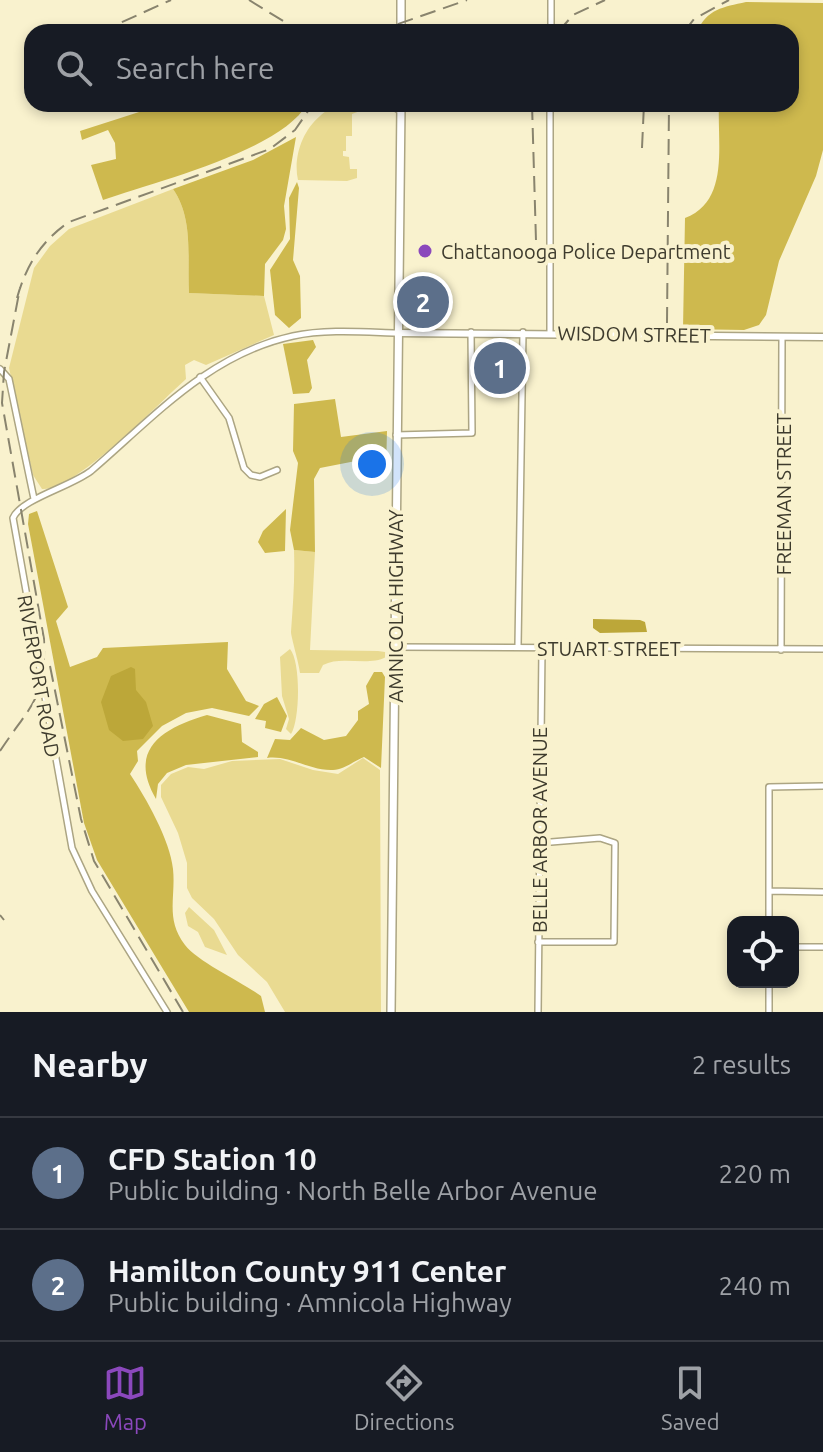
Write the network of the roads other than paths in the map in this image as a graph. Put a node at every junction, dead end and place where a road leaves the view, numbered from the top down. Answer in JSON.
{"nodes":[{"id":1,"x":401,"y":0,"type":"edge"},
{"id":2,"x":551,"y":0,"type":"edge"},
{"id":3,"x":401,"y":24,"type":"edge"},
{"id":4,"x":551,"y":24,"type":"edge"},
{"id":5,"x":401,"y":112,"type":"edge"},
{"id":6,"x":550,"y":112,"type":"edge"},
{"id":7,"x":471,"y":331,"type":"junction"},
{"id":8,"x":523,"y":332,"type":"junction"},
{"id":9,"x":550,"y":332,"type":"junction"},
{"id":10,"x":397,"y":333,"type":"junction"},
{"id":11,"x":782,"y":337,"type":"junction"},
{"id":12,"x":823,"y":337,"type":"edge"},
{"id":13,"x":0,"y":369,"type":"edge"},
{"id":14,"x":200,"y":377,"type":"junction"},
{"id":15,"x":396,"y":435,"type":"junction"},
{"id":16,"x":277,"y":470,"type":"dead end"},
{"id":17,"x":34,"y":499,"type":"junction"},
{"id":18,"x":518,"y":646,"type":"junction"},
{"id":19,"x":396,"y":647,"type":"junction"},
{"id":20,"x":542,"y":648,"type":"junction"},
{"id":21,"x":823,"y":649,"type":"edge"},
{"id":22,"x":781,"y":650,"type":"junction"},
{"id":23,"x":823,"y":786,"type":"edge"},
{"id":24,"x":539,"y":843,"type":"junction"},
{"id":25,"x":769,"y":891,"type":"junction"},
{"id":26,"x":823,"y":892,"type":"edge"},
{"id":27,"x":769,"y":916,"type":"edge"},
{"id":28,"x":538,"y":942,"type":"junction"},
{"id":29,"x":799,"y":947,"type":"edge"},
{"id":30,"x":823,"y":947,"type":"edge"},
{"id":31,"x":769,"y":988,"type":"edge"},
{"id":32,"x":167,"y":1012,"type":"edge"},
{"id":33,"x":391,"y":1012,"type":"edge"},
{"id":34,"x":538,"y":1012,"type":"edge"},
{"id":35,"x":769,"y":1012,"type":"edge"}],
"edges":[{"from":1,"to":3,"type":"main road"},
{"from":2,"to":4,"type":"street"},
{"from":5,"to":10,"type":"main road","name":"AMNICOLA HIGHWAY"},
{"from":6,"to":9,"type":"street"},
{"from":7,"to":8,"type":"street","name":"WISDOM STREET"},
{"from":7,"to":10,"type":"street","name":"WISDOM STREET"},
{"from":7,"to":15,"type":"street"},
{"from":8,"to":9,"type":"street","name":"WISDOM STREET"},
{"from":8,"to":18,"type":"street"},
{"from":9,"to":11,"type":"street","name":"WISDOM STREET"},
{"from":10,"to":14,"type":"street"},
{"from":10,"to":15,"type":"main road","name":"AMNICOLA HIGHWAY"},
{"from":11,"to":12,"type":"street","name":"WISDOM STREET"},
{"from":11,"to":22,"type":"street","name":"FREEMAN STREET"},
{"from":13,"to":17,"type":"street"},
{"from":14,"to":16,"type":"street"},
{"from":14,"to":17,"type":"street"},
{"from":15,"to":19,"type":"main road","name":"AMNICOLA HIGHWAY"},
{"from":17,"to":32,"type":"street","name":"RIVERPORT ROAD"},
{"from":18,"to":19,"type":"street","name":"STUART STREET"},
{"from":18,"to":20,"type":"street","name":"STUART STREET"},
{"from":19,"to":33,"type":"main road","name":"AMNICOLA HIGHWAY"},
{"from":20,"to":22,"type":"street","name":"STUART STREET"},
{"from":20,"to":24,"type":"street","name":"BELLE ARBOR AVENUE"},
{"from":21,"to":22,"type":"street","name":"STUART STREET"},
{"from":23,"to":25,"type":"street"},
{"from":24,"to":28,"type":"street","name":"BELLE ARBOR AVENUE"},
{"from":24,"to":28,"type":"street"},
{"from":25,"to":26,"type":"street"},
{"from":25,"to":27,"type":"street"},
{"from":28,"to":34,"type":"street","name":"BELLE ARBOR AVENUE"},
{"from":29,"to":30,"type":"street"},
{"from":31,"to":35,"type":"street"}]}
